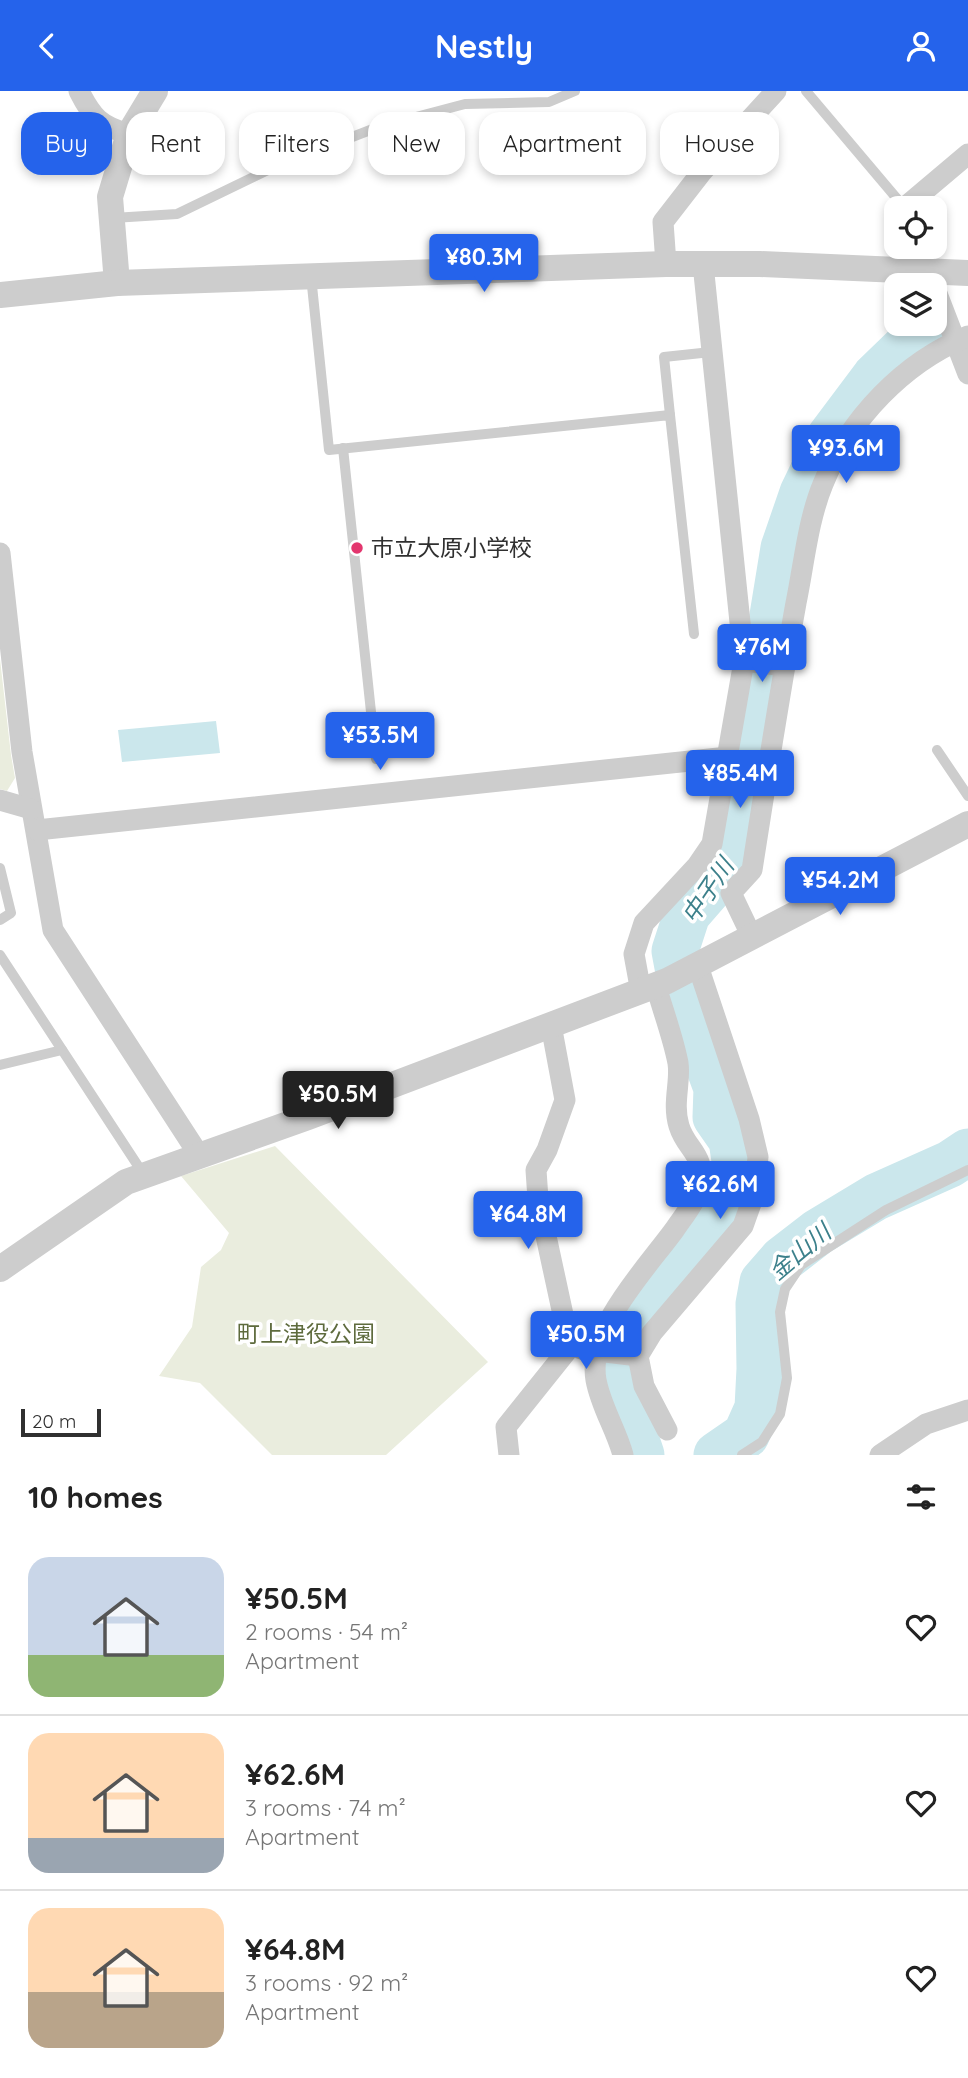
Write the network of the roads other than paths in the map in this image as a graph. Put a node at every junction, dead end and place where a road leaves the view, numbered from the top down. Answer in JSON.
{"nodes":[{"id":1,"x":79,"y":91,"type":"edge"},
{"id":2,"x":155,"y":91,"type":"edge"},
{"id":3,"x":575,"y":91,"type":"edge"},
{"id":4,"x":776,"y":91,"type":"edge"},
{"id":5,"x":806,"y":91,"type":"edge"},
{"id":6,"x":142,"y":112,"type":"edge"},
{"id":7,"x":126,"y":133,"type":"edge"},
{"id":8,"x":126,"y":144,"type":"edge"},
{"id":9,"x":968,"y":154,"type":"edge"},
{"id":10,"x":894,"y":196,"type":"edge"},
{"id":11,"x":918,"y":196,"type":"edge"},
{"id":12,"x":111,"y":218,"type":"junction"},
{"id":13,"x":887,"y":259,"type":"edge"},
{"id":14,"x":924,"y":259,"type":"edge"},
{"id":15,"x":927,"y":259,"type":"edge"},
{"id":16,"x":666,"y":264,"type":"junction"},
{"id":17,"x":702,"y":264,"type":"junction"},
{"id":18,"x":968,"y":272,"type":"edge"},
{"id":19,"x":311,"y":276,"type":"junction"},
{"id":20,"x":117,"y":283,"type":"junction"},
{"id":21,"x":0,"y":295,"type":"edge"},
{"id":22,"x":962,"y":338,"type":"edge"},
{"id":23,"x":711,"y":352,"type":"junction"},
{"id":24,"x":968,"y":374,"type":"edge"},
{"id":25,"x":670,"y":415,"type":"junction"},
{"id":26,"x":343,"y":448,"type":"junction"},
{"id":27,"x":0,"y":553,"type":"edge"},
{"id":28,"x":694,"y":634,"type":"dead end"},
{"id":29,"x":745,"y":661,"type":"junction"},
{"id":30,"x":785,"y":666,"type":"junction"},
{"id":31,"x":937,"y":750,"type":"dead end"},
{"id":32,"x":728,"y":757,"type":"junction"},
{"id":33,"x":376,"y":758,"type":"dead end"},
{"id":34,"x":968,"y":796,"type":"edge"},
{"id":35,"x":0,"y":800,"type":"edge"},
{"id":36,"x":31,"y":809,"type":"junction"},
{"id":37,"x":968,"y":824,"type":"edge"},
{"id":38,"x":37,"y":830,"type":"junction"},
{"id":39,"x":0,"y":868,"type":"edge"},
{"id":40,"x":0,"y":920,"type":"edge"},
{"id":41,"x":752,"y":937,"type":"junction"},
{"id":42,"x":0,"y":955,"type":"edge"},
{"id":43,"x":671,"y":979,"type":"junction"},
{"id":44,"x":551,"y":1025,"type":"junction"},
{"id":45,"x":62,"y":1051,"type":"junction"},
{"id":46,"x":0,"y":1065,"type":"edge"},
{"id":47,"x":199,"y":1155,"type":"junction"},
{"id":48,"x":968,"y":1170,"type":"edge"},
{"id":49,"x":144,"y":1175,"type":"junction"},
{"id":50,"x":0,"y":1269,"type":"edge"},
{"id":51,"x":570,"y":1347,"type":"junction"},
{"id":52,"x":601,"y":1352,"type":"junction"},
{"id":53,"x":635,"y":1356,"type":"junction"},
{"id":54,"x":968,"y":1410,"type":"edge"},
{"id":55,"x":667,"y":1430,"type":"dead end"},
{"id":56,"x":509,"y":1455,"type":"edge"},
{"id":57,"x":623,"y":1455,"type":"edge"},
{"id":58,"x":742,"y":1455,"type":"edge"},
{"id":59,"x":880,"y":1455,"type":"edge"}],
"edges":[{"from":1,"to":7,"type":"street"},
{"from":2,"to":6,"type":"street"},
{"from":3,"to":12,"type":"lane"},
{"from":4,"to":16,"type":"street"},
{"from":5,"to":10,"type":"lane"},
{"from":8,"to":12,"type":"street"},
{"from":9,"to":11,"type":"street"},
{"from":12,"to":20,"type":"street"},
{"from":13,"to":17,"type":"street"},
{"from":14,"to":22,"type":"street"},
{"from":15,"to":18,"type":"street"},
{"from":16,"to":17,"type":"street"},
{"from":16,"to":19,"type":"street"},
{"from":17,"to":23,"type":"street"},
{"from":19,"to":20,"type":"street"},
{"from":19,"to":26,"type":"lane"},
{"from":20,"to":21,"type":"street"},
{"from":22,"to":24,"type":"street"},
{"from":22,"to":30,"type":"street"},
{"from":23,"to":25,"type":"lane"},
{"from":23,"to":29,"type":"street"},
{"from":25,"to":26,"type":"lane"},
{"from":25,"to":28,"type":"lane"},
{"from":26,"to":33,"type":"lane"},
{"from":27,"to":36,"type":"street"},
{"from":29,"to":30,"type":"street"},
{"from":29,"to":32,"type":"street"},
{"from":30,"to":41,"type":"street"},
{"from":31,"to":34,"type":"lane"},
{"from":32,"to":38,"type":"street"},
{"from":32,"to":43,"type":"street"},
{"from":35,"to":36,"type":"street"},
{"from":36,"to":38,"type":"street"},
{"from":37,"to":41,"type":"street"},
{"from":38,"to":47,"type":"street"},
{"from":39,"to":40,"type":"lane"},
{"from":41,"to":43,"type":"street"},
{"from":42,"to":45,"type":"lane"},
{"from":43,"to":44,"type":"street"},
{"from":43,"to":52,"type":"street"},
{"from":43,"to":53,"type":"street"},
{"from":44,"to":47,"type":"street"},
{"from":44,"to":51,"type":"street"},
{"from":45,"to":46,"type":"lane"},
{"from":45,"to":49,"type":"lane"},
{"from":47,"to":49,"type":"street"},
{"from":48,"to":58,"type":"lane"},
{"from":49,"to":50,"type":"street"},
{"from":51,"to":52,"type":"street"},
{"from":51,"to":56,"type":"street"},
{"from":52,"to":53,"type":"street"},
{"from":52,"to":57,"type":"street"},
{"from":53,"to":55,"type":"street"},
{"from":54,"to":59,"type":"street"}]}
